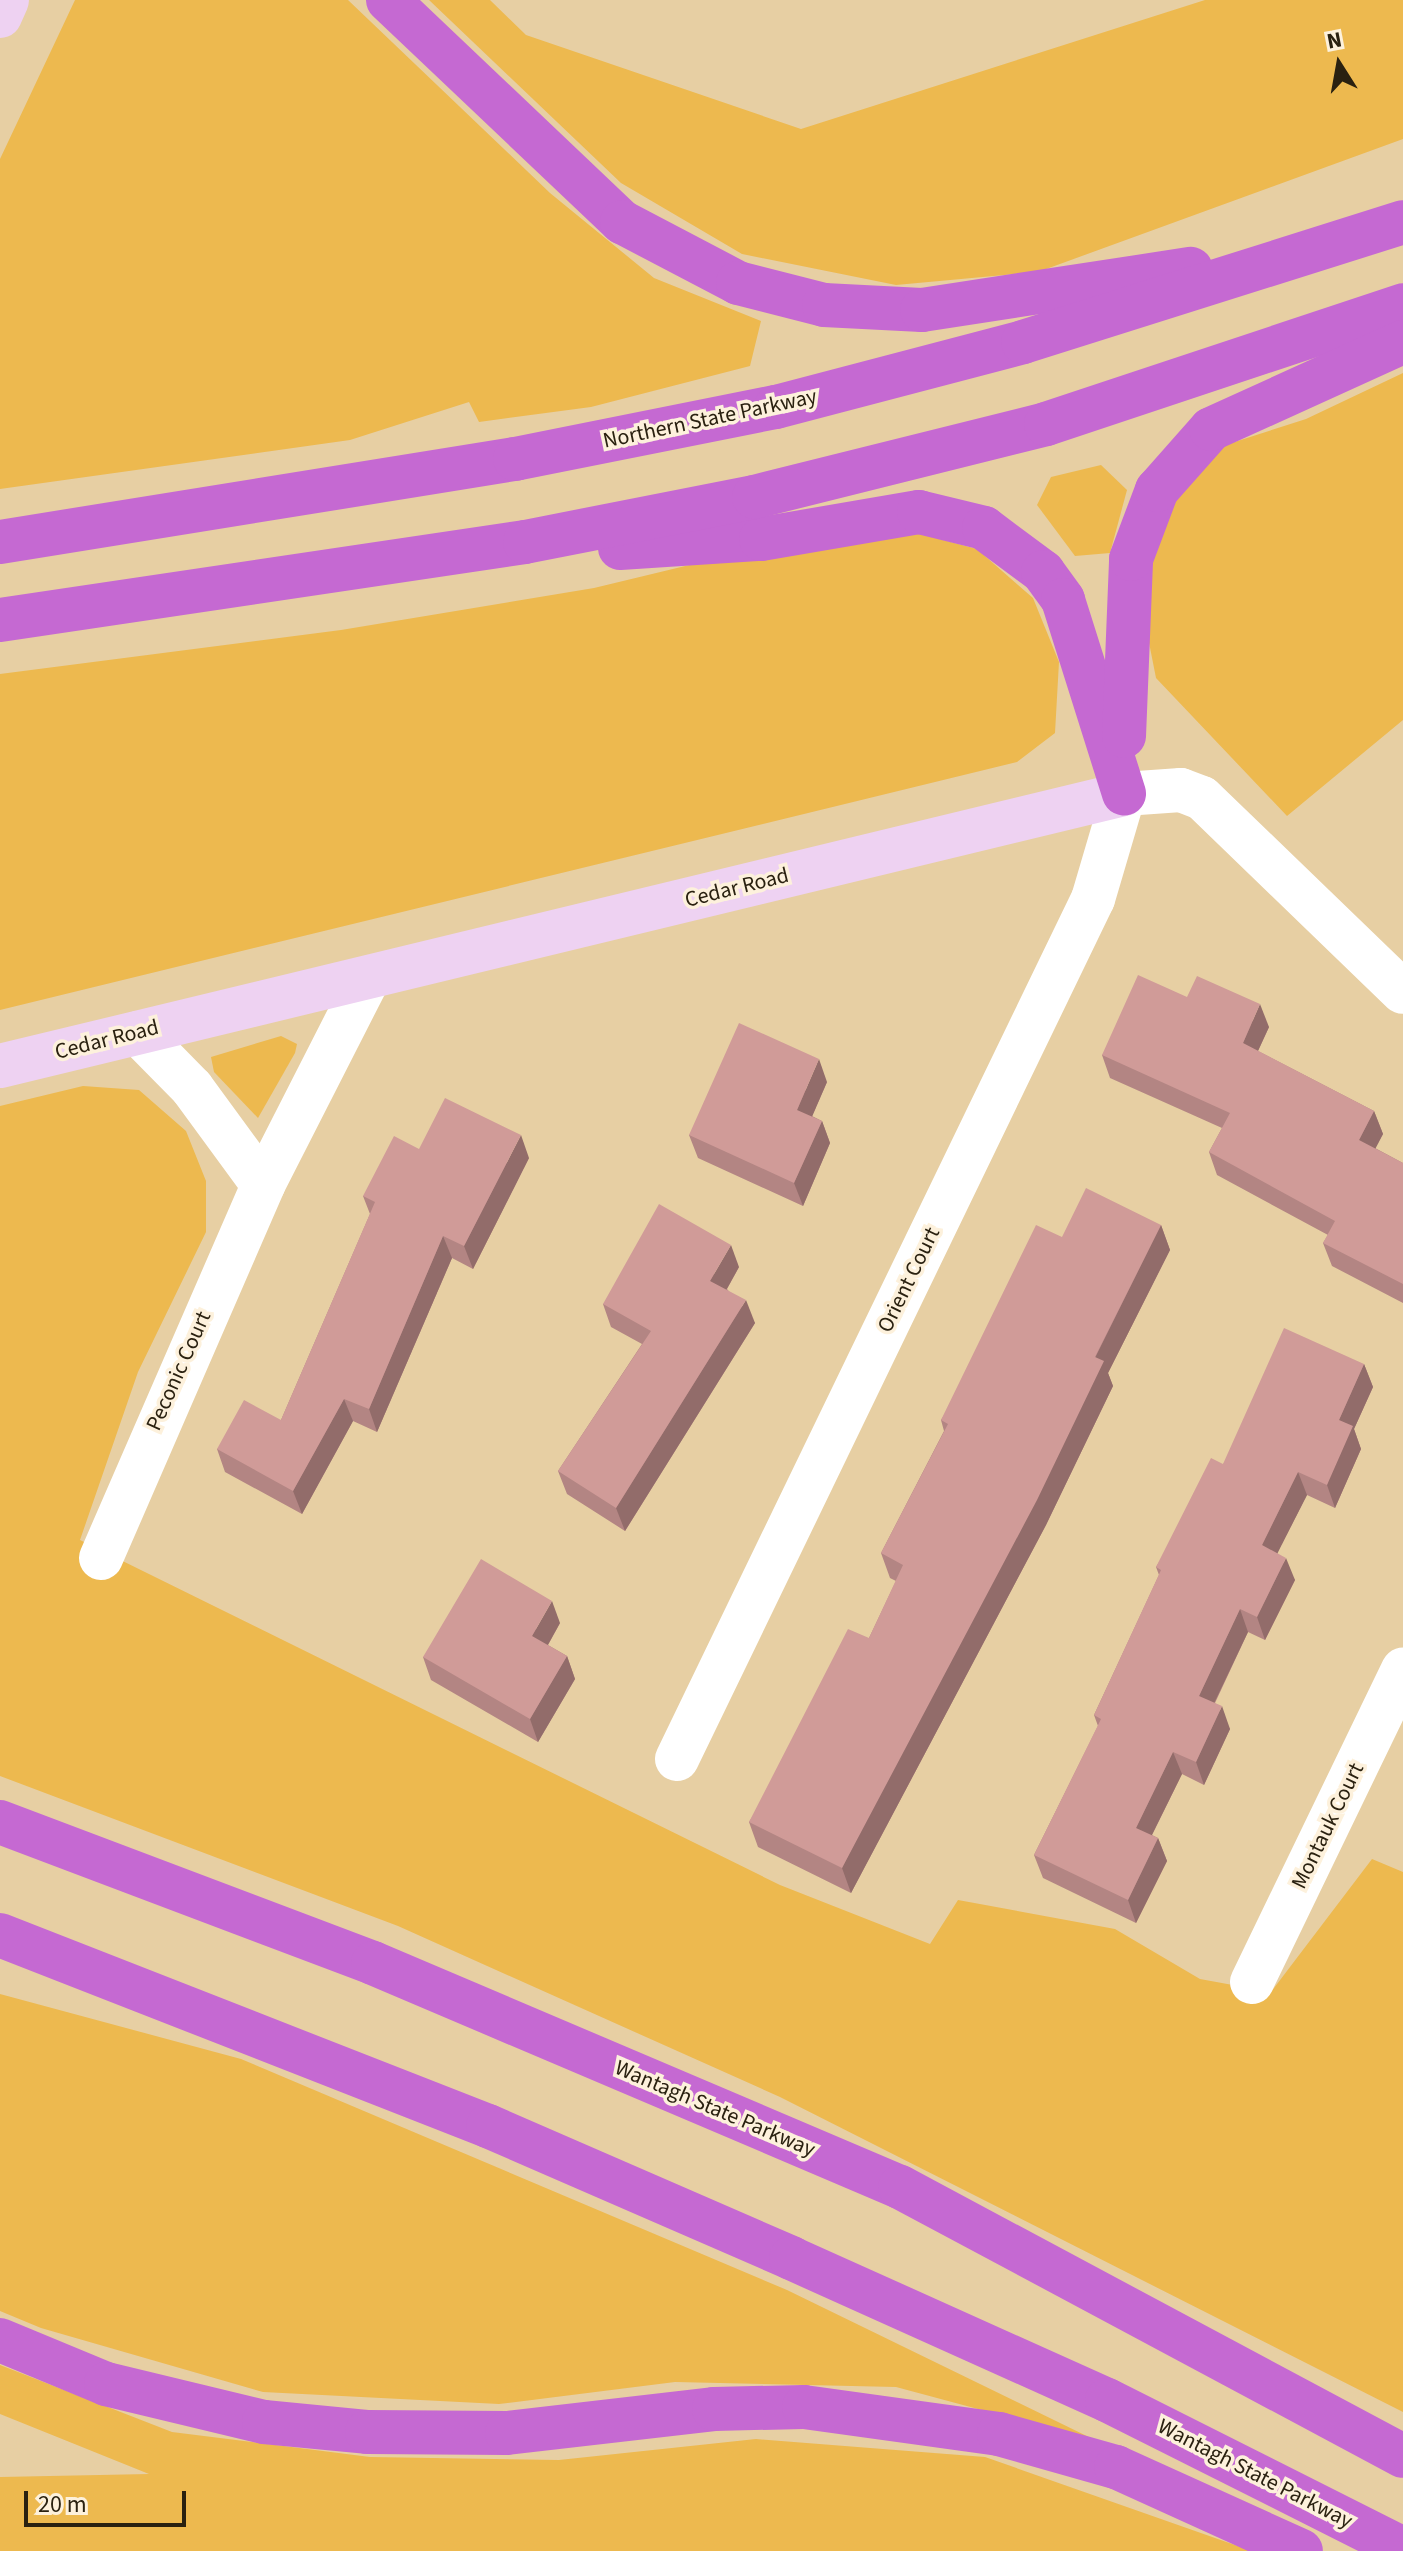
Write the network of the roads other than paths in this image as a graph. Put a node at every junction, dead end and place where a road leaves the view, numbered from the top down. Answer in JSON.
{"nodes":[{"id":1,"x":7,"y":0,"type":"edge"},
{"id":2,"x":388,"y":0,"type":"edge"},
{"id":3,"x":0,"y":16,"type":"edge"},
{"id":4,"x":1403,"y":222,"type":"edge"},
{"id":5,"x":1328,"y":249,"type":"junction"},
{"id":6,"x":1403,"y":305,"type":"edge"},
{"id":7,"x":1403,"y":342,"type":"edge"},
{"id":8,"x":0,"y":542,"type":"edge"},
{"id":9,"x":391,"y":563,"type":"junction"},
{"id":10,"x":0,"y":620,"type":"edge"},
{"id":11,"x":1124,"y":794,"type":"junction"},
{"id":12,"x":369,"y":977,"type":"junction"},
{"id":13,"x":1403,"y":992,"type":"edge"},
{"id":14,"x":138,"y":1033,"type":"junction"},
{"id":15,"x":0,"y":1066,"type":"edge"},
{"id":16,"x":263,"y":1185,"type":"junction"},
{"id":17,"x":101,"y":1558,"type":"dead end"},
{"id":18,"x":1403,"y":1670,"type":"edge"},
{"id":19,"x":677,"y":1759,"type":"dead end"},
{"id":20,"x":0,"y":1822,"type":"edge"},
{"id":21,"x":0,"y":1935,"type":"edge"},
{"id":22,"x":1252,"y":1982,"type":"dead end"},
{"id":23,"x":0,"y":2340,"type":"edge"},
{"id":24,"x":1403,"y":2456,"type":"edge"},
{"id":25,"x":1403,"y":2549,"type":"edge"},
{"id":26,"x":1301,"y":2551,"type":"edge"}],
"edges":[{"from":1,"to":3,"type":"street"},
{"from":2,"to":5,"type":"highway"},
{"from":4,"to":5,"type":"highway","name":"Northern State Parkway"},
{"from":5,"to":8,"type":"highway","name":"Northern State Parkway"},
{"from":6,"to":9,"type":"highway"},
{"from":7,"to":11,"type":"highway"},
{"from":9,"to":10,"type":"highway"},
{"from":9,"to":11,"type":"highway"},
{"from":11,"to":12,"type":"street","name":"Cedar Road"},
{"from":11,"to":13,"type":"street","name":"Cedar Road"},
{"from":11,"to":19,"type":"street","name":"Orient Court"},
{"from":12,"to":14,"type":"street","name":"Cedar Road"},
{"from":12,"to":16,"type":"street","name":"Peconic Court"},
{"from":14,"to":15,"type":"street","name":"Cedar Road"},
{"from":14,"to":16,"type":"street"},
{"from":16,"to":17,"type":"street","name":"Peconic Court"},
{"from":18,"to":22,"type":"street","name":"Montauk Court"},
{"from":20,"to":24,"type":"highway","name":"Wantagh State Parkway"},
{"from":21,"to":25,"type":"highway","name":"Wantagh State Parkway"},
{"from":23,"to":26,"type":"highway"}]}
